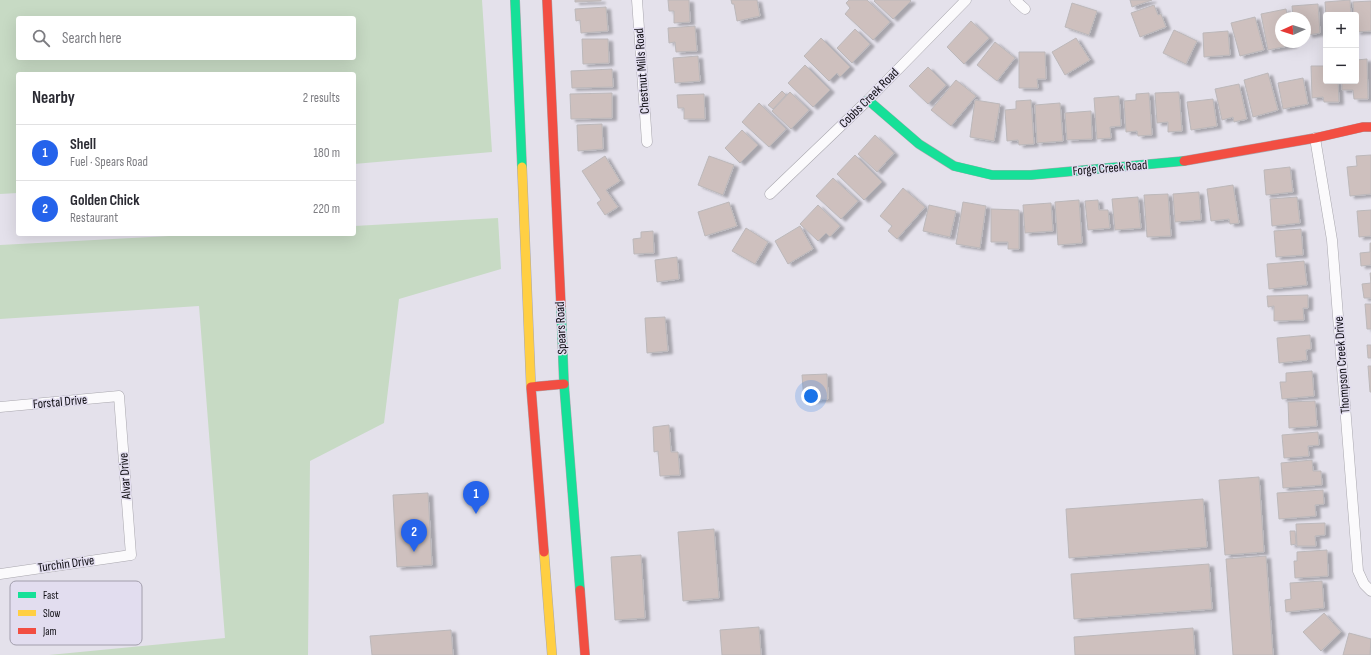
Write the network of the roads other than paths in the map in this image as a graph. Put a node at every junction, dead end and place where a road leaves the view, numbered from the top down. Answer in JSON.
{"nodes":[{"id":1,"x":514,"y":0,"type":"edge"},
{"id":2,"x":547,"y":0,"type":"edge"},
{"id":3,"x":637,"y":0,"type":"edge"},
{"id":4,"x":966,"y":0,"type":"edge"},
{"id":5,"x":1015,"y":0,"type":"edge"},
{"id":6,"x":1025,"y":9,"type":"dead end"},
{"id":7,"x":868,"y":100,"type":"junction"},
{"id":8,"x":1371,"y":127,"type":"edge"},
{"id":9,"x":1315,"y":138,"type":"junction"},
{"id":10,"x":647,"y":142,"type":"dead end"},
{"id":11,"x":770,"y":194,"type":"dead end"},
{"id":12,"x":564,"y":384,"type":"junction"},
{"id":13,"x":531,"y":387,"type":"junction"},
{"id":14,"x":119,"y":396,"type":"joint"},
{"id":15,"x":0,"y":407,"type":"edge"},
{"id":16,"x":131,"y":555,"type":"joint"},
{"id":17,"x":0,"y":574,"type":"edge"},
{"id":18,"x":1370,"y":590,"type":"edge"},
{"id":19,"x":552,"y":655,"type":"edge"},
{"id":20,"x":585,"y":655,"type":"edge"}],
"edges":[{"from":1,"to":13,"type":"main road"},
{"from":2,"to":12,"type":"main road","name":"Spears Road"},
{"from":3,"to":10,"type":"street","name":"Chestnut Mills Road"},
{"from":4,"to":7,"type":"street","name":"Cobbs Creek Road"},
{"from":5,"to":6,"type":"street"},
{"from":7,"to":9,"type":"main road","name":"Forge Creek Road"},
{"from":7,"to":11,"type":"street","name":"Cobbs Creek Road"},
{"from":8,"to":9,"type":"main road","name":"Forge Creek Road"},
{"from":9,"to":18,"type":"street","name":"Thompson Creek Drive"},
{"from":12,"to":13,"type":"main road"},
{"from":12,"to":20,"type":"main road","name":"Spears Road"},
{"from":13,"to":19,"type":"main road"},
{"from":14,"to":15,"type":"street","name":"Forstal Drive"},
{"from":14,"to":16,"type":"street","name":"Alvar Drive"},
{"from":16,"to":17,"type":"street","name":"Turchin Drive"}]}
